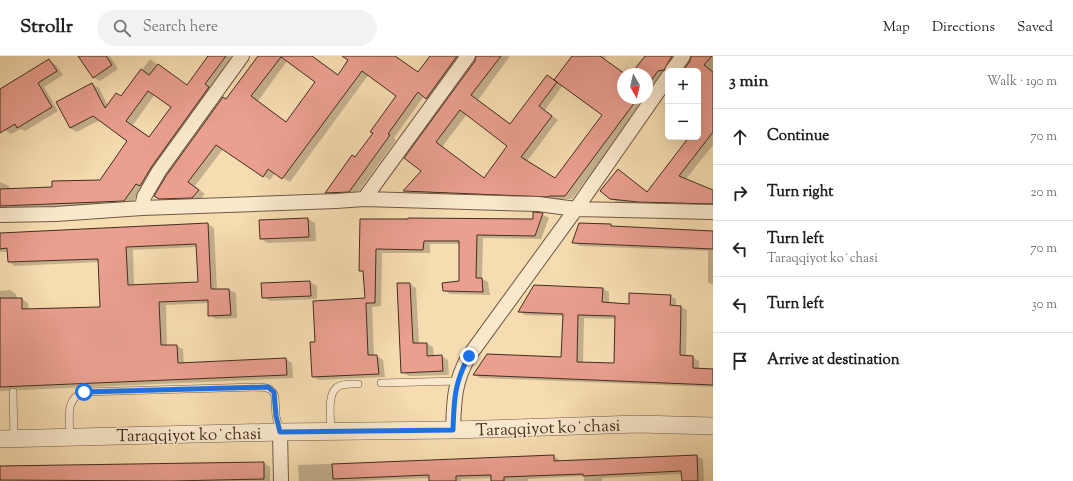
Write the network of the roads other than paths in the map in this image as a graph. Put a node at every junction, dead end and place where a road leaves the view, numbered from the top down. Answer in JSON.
{"nodes":[{"id":1,"x":242,"y":56,"type":"edge"},
{"id":2,"x":468,"y":56,"type":"edge"},
{"id":3,"x":683,"y":56,"type":"edge"},
{"id":4,"x":674,"y":68,"type":"edge"},
{"id":5,"x":665,"y":80,"type":"edge"},
{"id":6,"x":364,"y":198,"type":"junction"},
{"id":7,"x":142,"y":208,"type":"junction"},
{"id":8,"x":576,"y":209,"type":"junction"},
{"id":9,"x":713,"y":212,"type":"edge"},
{"id":10,"x":0,"y":215,"type":"edge"},
{"id":11,"x":458,"y":381,"type":"junction"},
{"id":12,"x":381,"y":383,"type":"dead end"},
{"id":13,"x":358,"y":384,"type":"dead end"},
{"id":14,"x":13,"y":392,"type":"dead end"},
{"id":15,"x":713,"y":426,"type":"edge"},
{"id":16,"x":453,"y":430,"type":"junction"},
{"id":17,"x":331,"y":431,"type":"junction"},
{"id":18,"x":280,"y":432,"type":"junction"},
{"id":19,"x":70,"y":437,"type":"junction"},
{"id":20,"x":7,"y":438,"type":"edge"},
{"id":21,"x":281,"y":481,"type":"edge"}],
"edges":[{"from":1,"to":7,"type":"street"},
{"from":2,"to":6,"type":"street"},
{"from":3,"to":4,"type":"street"},
{"from":5,"to":8,"type":"street"},
{"from":6,"to":7,"type":"street"},
{"from":6,"to":8,"type":"street"},
{"from":7,"to":10,"type":"street"},
{"from":8,"to":9,"type":"street"},
{"from":8,"to":11,"type":"street"},
{"from":11,"to":12,"type":"lane"},
{"from":11,"to":16,"type":"street"},
{"from":13,"to":17,"type":"lane"},
{"from":14,"to":20,"type":"lane"},
{"from":15,"to":16,"type":"street","name":"Taraqqiyot koʻchasi"},
{"from":16,"to":17,"type":"street","name":"Taraqqiyot koʻchasi"},
{"from":17,"to":18,"type":"street","name":"Taraqqiyot koʻchasi"},
{"from":18,"to":19,"type":"street","name":"Taraqqiyot koʻchasi"},
{"from":18,"to":19,"type":"lane"},
{"from":18,"to":21,"type":"street"},
{"from":19,"to":20,"type":"street","name":"Taraqqiyot koʻchasi"}]}
